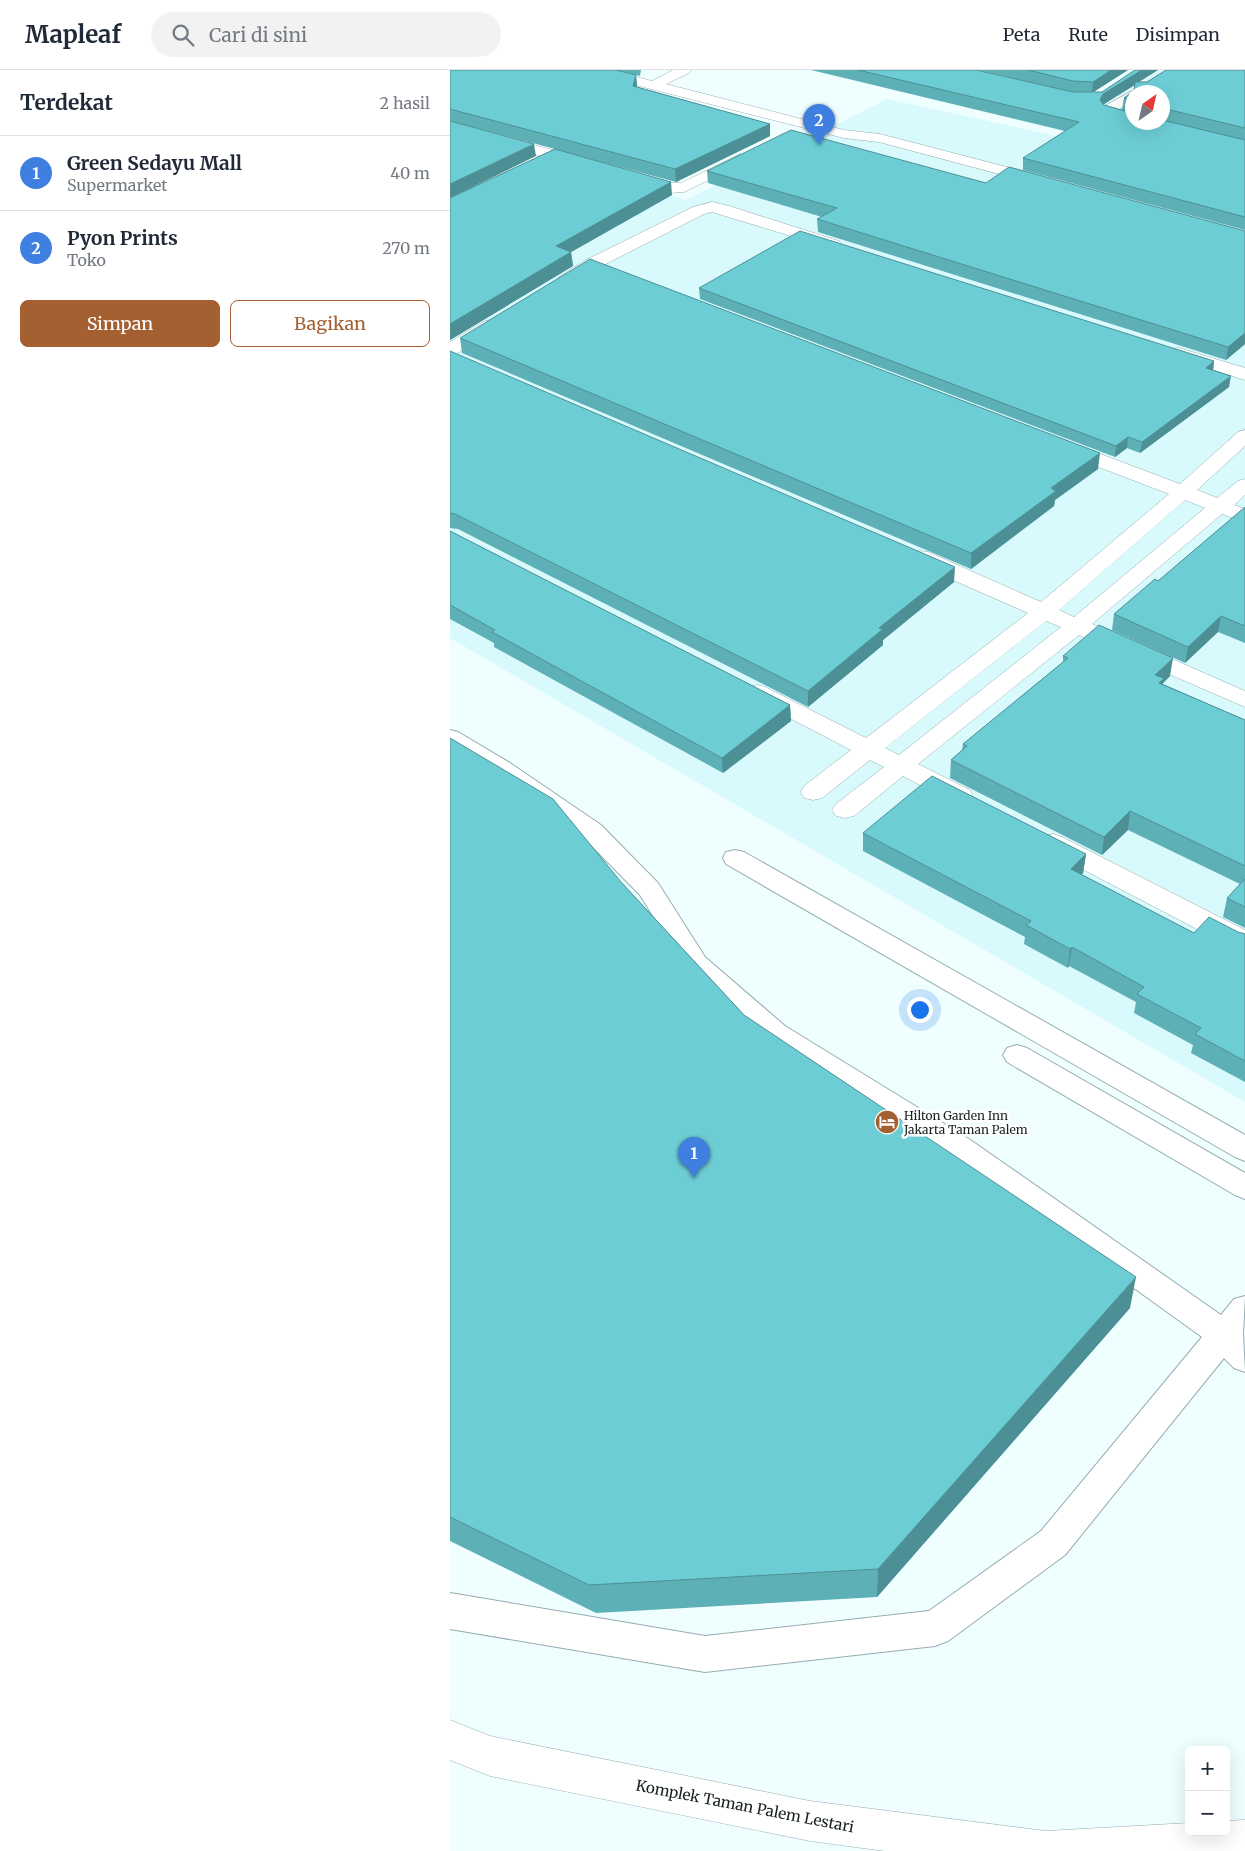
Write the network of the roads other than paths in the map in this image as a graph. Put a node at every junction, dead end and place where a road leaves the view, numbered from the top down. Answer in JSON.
{"nodes":[{"id":1,"x":593,"y":70,"type":"edge"},
{"id":2,"x":684,"y":70,"type":"edge"},
{"id":3,"x":654,"y":85,"type":"junction"},
{"id":4,"x":1125,"y":99,"type":"edge"},
{"id":5,"x":1125,"y":117,"type":"edge"},
{"id":6,"x":450,"y":126,"type":"edge"},
{"id":7,"x":810,"y":126,"type":"junction"},
{"id":8,"x":792,"y":134,"type":"edge"},
{"id":9,"x":844,"y":134,"type":"junction"},
{"id":10,"x":756,"y":152,"type":"edge"},
{"id":11,"x":555,"y":154,"type":"junction"},
{"id":12,"x":538,"y":163,"type":"edge"},
{"id":13,"x":602,"y":168,"type":"edge"},
{"id":14,"x":938,"y":169,"type":"edge"},
{"id":15,"x":1007,"y":171,"type":"junction"},
{"id":16,"x":621,"y":174,"type":"edge"},
{"id":17,"x":986,"y":183,"type":"edge"},
{"id":18,"x":1055,"y":184,"type":"edge"},
{"id":19,"x":847,"y":248,"type":"edge"},
{"id":20,"x":590,"y":265,"type":"junction"},
{"id":21,"x":608,"y":272,"type":"edge"},
{"id":22,"x":549,"y":290,"type":"edge"},
{"id":23,"x":508,"y":315,"type":"edge"},
{"id":24,"x":1160,"y":347,"type":"edge"},
{"id":25,"x":450,"y":350,"type":"edge"},
{"id":26,"x":1245,"y":374,"type":"edge"},
{"id":27,"x":1245,"y":436,"type":"edge"},
{"id":28,"x":1044,"y":439,"type":"edge"},
{"id":29,"x":1245,"y":485,"type":"edge"},
{"id":30,"x":1183,"y":492,"type":"junction"},
{"id":31,"x":1221,"y":506,"type":"junction"},
{"id":32,"x":1245,"y":516,"type":"edge"},
{"id":33,"x":898,"y":548,"type":"edge"},
{"id":34,"x":1044,"y":610,"type":"junction"},
{"id":35,"x":1078,"y":625,"type":"junction"},
{"id":36,"x":734,"y":680,"type":"edge"},
{"id":37,"x":1245,"y":700,"type":"edge"},
{"id":38,"x":450,"y":737,"type":"edge"},
{"id":39,"x":868,"y":748,"type":"junction"},
{"id":40,"x":902,"y":766,"type":"junction"},
{"id":41,"x":814,"y":792,"type":"dead end"},
{"id":42,"x":981,"y":807,"type":"edge"},
{"id":43,"x":845,"y":810,"type":"dead end"},
{"id":44,"x":1034,"y":834,"type":"edge"},
{"id":45,"x":735,"y":858,"type":"dead end"},
{"id":46,"x":1245,"y":942,"type":"edge"},
{"id":47,"x":1016,"y":1055,"type":"dead end"},
{"id":48,"x":1245,"y":1149,"type":"edge"},
{"id":49,"x":1245,"y":1187,"type":"edge"},
{"id":50,"x":1245,"y":1309,"type":"edge"},
{"id":51,"x":1234,"y":1347,"type":"edge"},
{"id":52,"x":450,"y":1611,"type":"edge"},
{"id":53,"x":450,"y":1740,"type":"edge"},
{"id":54,"x":1245,"y":1841,"type":"edge"},
{"id":55,"x":1045,"y":1851,"type":"edge"}],
"edges":[{"from":1,"to":3,"type":"street"},
{"from":2,"to":3,"type":"street"},
{"from":3,"to":7,"type":"street"},
{"from":4,"to":5,"type":"street"},
{"from":6,"to":11,"type":"street"},
{"from":7,"to":8,"type":"street"},
{"from":7,"to":9,"type":"street"},
{"from":9,"to":14,"type":"street"},
{"from":9,"to":15,"type":"street"},
{"from":10,"to":16,"type":"street"},
{"from":11,"to":12,"type":"street"},
{"from":11,"to":13,"type":"street"},
{"from":15,"to":17,"type":"street"},
{"from":15,"to":18,"type":"street"},
{"from":19,"to":20,"type":"street"},
{"from":20,"to":21,"type":"street"},
{"from":20,"to":22,"type":"street"},
{"from":23,"to":25,"type":"street"},
{"from":24,"to":26,"type":"street"},
{"from":27,"to":30,"type":"street"},
{"from":28,"to":30,"type":"street"},
{"from":29,"to":31,"type":"street"},
{"from":30,"to":31,"type":"street"},
{"from":30,"to":34,"type":"street"},
{"from":31,"to":32,"type":"street"},
{"from":31,"to":35,"type":"street"},
{"from":33,"to":34,"type":"street"},
{"from":34,"to":35,"type":"street"},
{"from":34,"to":39,"type":"street"},
{"from":35,"to":37,"type":"street"},
{"from":35,"to":40,"type":"street"},
{"from":36,"to":39,"type":"street"},
{"from":38,"to":51,"type":"lane"},
{"from":39,"to":40,"type":"street"},
{"from":39,"to":41,"type":"street"},
{"from":40,"to":42,"type":"street"},
{"from":40,"to":43,"type":"street"},
{"from":44,"to":46,"type":"street"},
{"from":45,"to":48,"type":"lane"},
{"from":47,"to":49,"type":"lane"},
{"from":50,"to":51,"type":"lane"},
{"from":51,"to":52,"type":"lane"},
{"from":53,"to":55,"type":"street","name":"Komplek Taman Palem Lestari"},
{"from":54,"to":55,"type":"street","name":"Komplek Taman Palem Lestari"}]}
